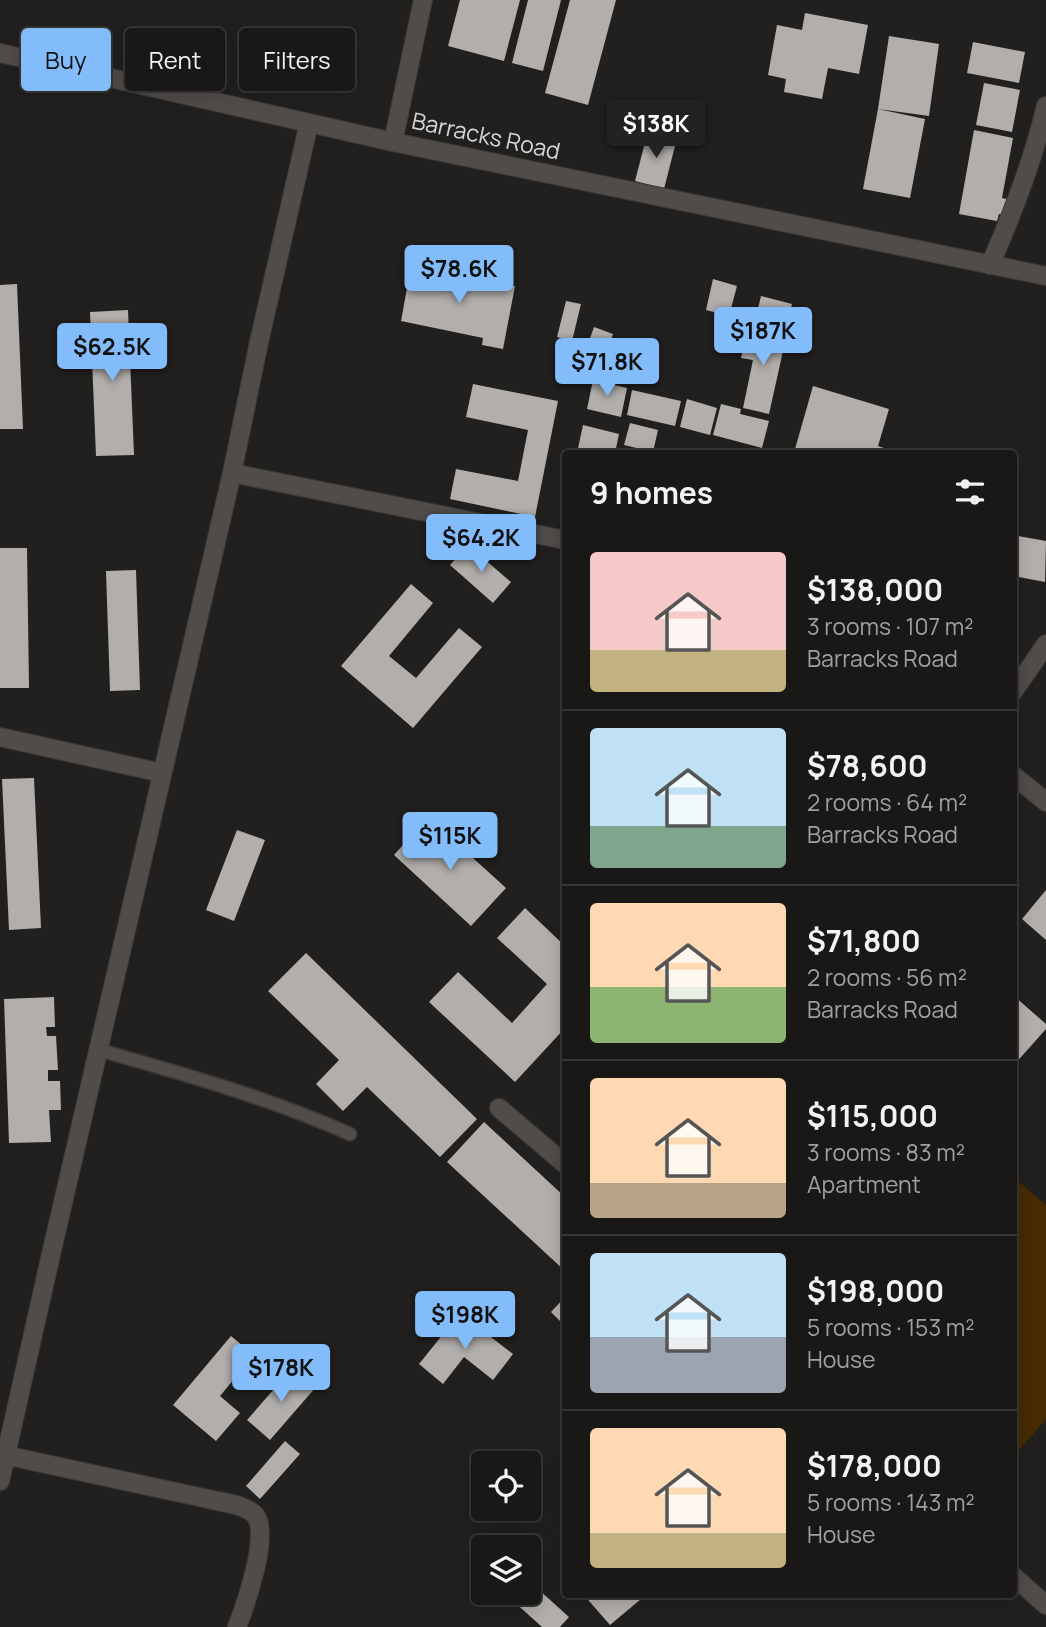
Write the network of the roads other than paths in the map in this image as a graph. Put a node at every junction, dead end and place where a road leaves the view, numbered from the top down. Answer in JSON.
{"nodes":[{"id":1,"x":424,"y":0,"type":"edge"},
{"id":2,"x":0,"y":53,"type":"edge"},
{"id":3,"x":1046,"y":106,"type":"edge"},
{"id":4,"x":309,"y":123,"type":"junction"},
{"id":5,"x":393,"y":142,"type":"junction"},
{"id":6,"x":990,"y":264,"type":"junction"},
{"id":7,"x":1046,"y":276,"type":"edge"},
{"id":8,"x":232,"y":473,"type":"junction"},
{"id":9,"x":562,"y":539,"type":"edge"},
{"id":10,"x":1046,"y":644,"type":"edge"},
{"id":11,"x":1017,"y":686,"type":"edge"},
{"id":12,"x":0,"y":737,"type":"edge"},
{"id":13,"x":162,"y":773,"type":"junction"},
{"id":14,"x":1017,"y":778,"type":"edge"},
{"id":15,"x":1046,"y":802,"type":"edge"},
{"id":16,"x":99,"y":1049,"type":"junction"},
{"id":17,"x":499,"y":1108,"type":"dead end"},
{"id":18,"x":350,"y":1133,"type":"dead end"},
{"id":19,"x":562,"y":1161,"type":"edge"},
{"id":20,"x":3,"y":1455,"type":"edge"},
{"id":21,"x":0,"y":1481,"type":"edge"},
{"id":22,"x":1017,"y":1579,"type":"edge"},
{"id":23,"x":1043,"y":1595,"type":"edge"},
{"id":24,"x":237,"y":1627,"type":"edge"}],
"edges":[{"from":1,"to":5,"type":"street"},
{"from":2,"to":4,"type":"street","name":"Barracks Road"},
{"from":3,"to":6,"type":"street"},
{"from":4,"to":5,"type":"street","name":"Barracks Road"},
{"from":4,"to":8,"type":"street"},
{"from":5,"to":6,"type":"street","name":"Barracks Road"},
{"from":6,"to":7,"type":"street","name":"Barracks Road"},
{"from":8,"to":9,"type":"street"},
{"from":8,"to":13,"type":"street"},
{"from":10,"to":11,"type":"street"},
{"from":12,"to":13,"type":"street"},
{"from":13,"to":16,"type":"street"},
{"from":14,"to":15,"type":"street"},
{"from":16,"to":18,"type":"lane"},
{"from":16,"to":20,"type":"street"},
{"from":17,"to":19,"type":"street"},
{"from":20,"to":21,"type":"street"},
{"from":20,"to":24,"type":"street"},
{"from":22,"to":23,"type":"street"}]}
